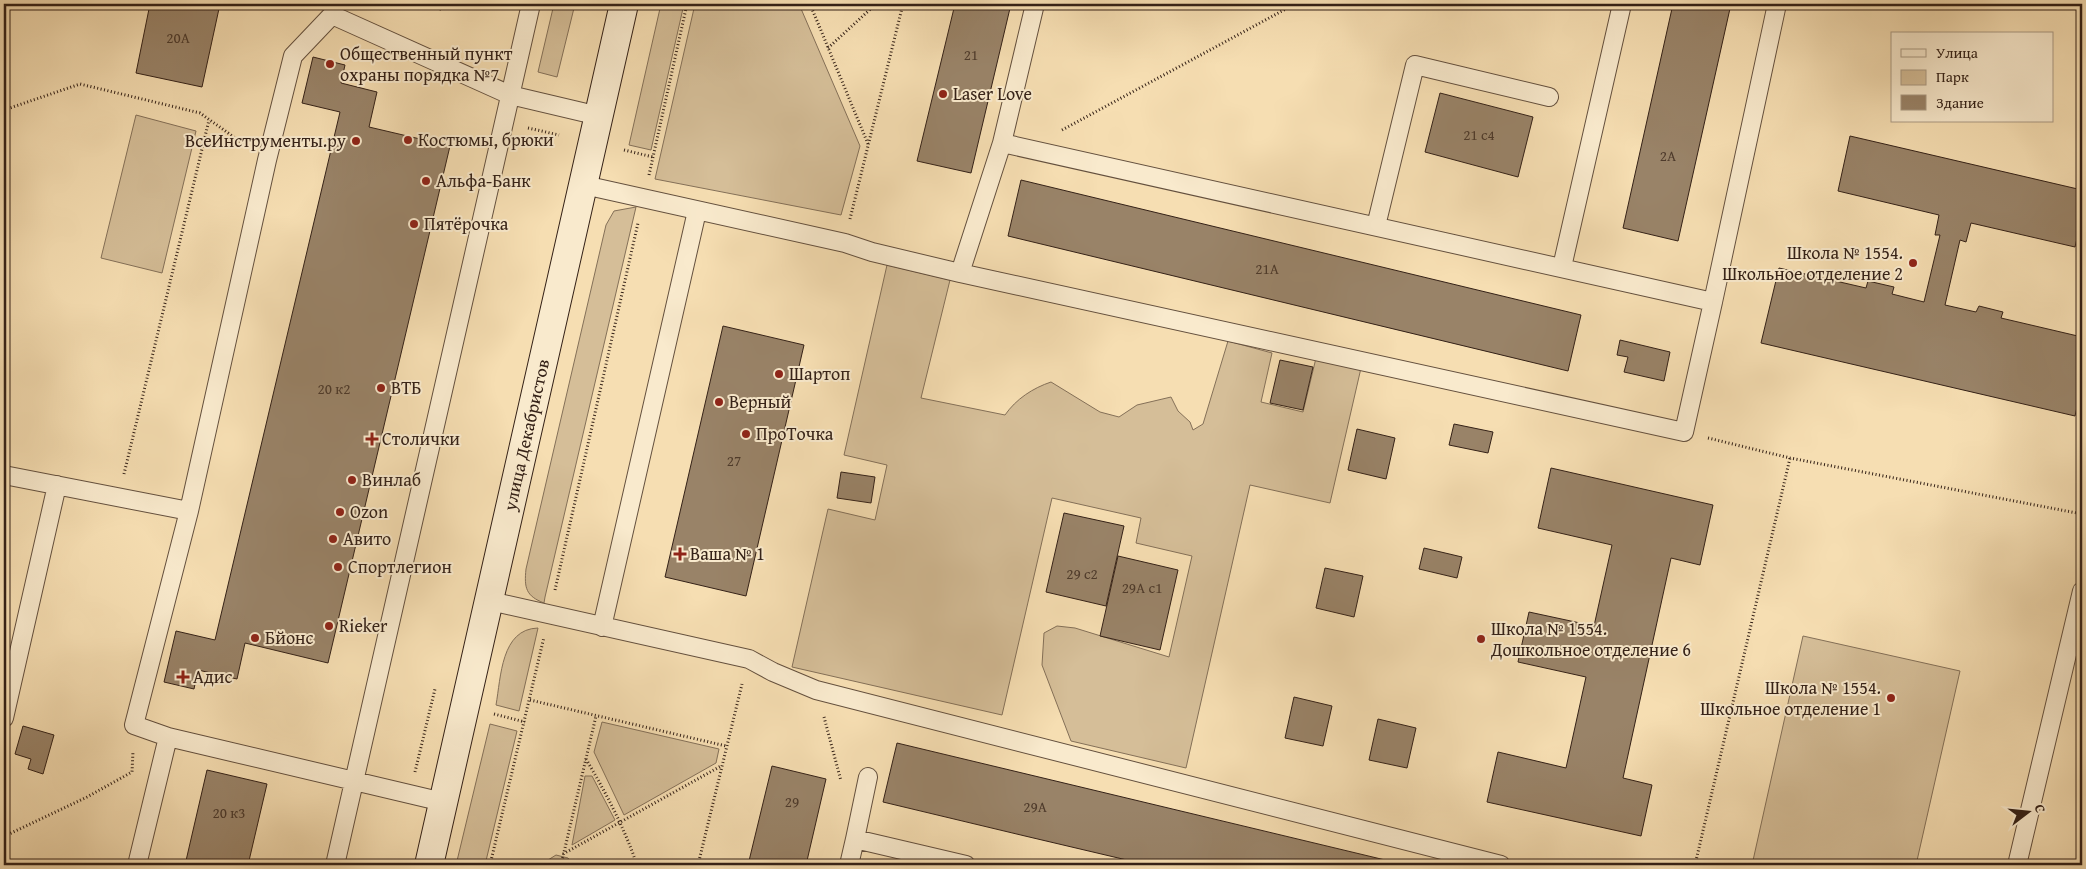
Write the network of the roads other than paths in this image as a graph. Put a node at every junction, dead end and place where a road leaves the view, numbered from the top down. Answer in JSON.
{"nodes":[{"id":1,"x":531,"y":4,"type":"edge"},
{"id":2,"x":624,"y":4,"type":"edge"},
{"id":3,"x":1035,"y":4,"type":"edge"},
{"id":4,"x":1622,"y":4,"type":"edge"},
{"id":5,"x":1777,"y":4,"type":"edge"},
{"id":6,"x":333,"y":9,"type":"edge"},
{"id":7,"x":510,"y":95,"type":"junction"},
{"id":8,"x":1549,"y":97,"type":"dead end"},
{"id":9,"x":599,"y":116,"type":"junction"},
{"id":10,"x":1002,"y":143,"type":"junction"},
{"id":11,"x":584,"y":185,"type":"junction"},
{"id":12,"x":698,"y":211,"type":"junction"},
{"id":13,"x":1376,"y":226,"type":"junction"},
{"id":14,"x":1562,"y":267,"type":"junction"},
{"id":15,"x":960,"y":273,"type":"junction"},
{"id":16,"x":1713,"y":302,"type":"junction"},
{"id":17,"x":4,"y":475,"type":"edge"},
{"id":18,"x":57,"y":485,"type":"junction"},
{"id":19,"x":189,"y":511,"type":"junction"},
{"id":20,"x":2082,"y":590,"type":"edge"},
{"id":21,"x":490,"y":601,"type":"junction"},
{"id":22,"x":602,"y":628,"type":"junction"},
{"id":23,"x":4,"y":718,"type":"edge"},
{"id":24,"x":168,"y":737,"type":"junction"},
{"id":25,"x":868,"y":777,"type":"dead end"},
{"id":26,"x":356,"y":780,"type":"junction"},
{"id":27,"x":443,"y":802,"type":"junction"},
{"id":28,"x":855,"y":839,"type":"junction"},
{"id":29,"x":137,"y":865,"type":"edge"},
{"id":30,"x":335,"y":865,"type":"edge"},
{"id":31,"x":428,"y":865,"type":"edge"},
{"id":32,"x":849,"y":865,"type":"edge"},
{"id":33,"x":966,"y":865,"type":"edge"},
{"id":34,"x":1501,"y":865,"type":"edge"},
{"id":35,"x":2017,"y":865,"type":"edge"}],
"edges":[{"from":1,"to":7,"type":"lane"},
{"from":2,"to":9,"type":"main road","name":"улица Декабристов"},
{"from":3,"to":10,"type":"lane"},
{"from":4,"to":14,"type":"lane"},
{"from":5,"to":16,"type":"lane"},
{"from":6,"to":7,"type":"lane"},
{"from":6,"to":19,"type":"lane"},
{"from":7,"to":9,"type":"lane"},
{"from":7,"to":26,"type":"lane"},
{"from":8,"to":13,"type":"lane"},
{"from":9,"to":11,"type":"main road","name":"улица Декабристов"},
{"from":10,"to":13,"type":"lane"},
{"from":10,"to":15,"type":"lane"},
{"from":11,"to":12,"type":"lane"},
{"from":11,"to":21,"type":"main road","name":"улица Декабристов"},
{"from":12,"to":15,"type":"lane"},
{"from":12,"to":22,"type":"lane"},
{"from":13,"to":14,"type":"lane"},
{"from":14,"to":16,"type":"lane"},
{"from":15,"to":16,"type":"lane"},
{"from":17,"to":18,"type":"lane"},
{"from":18,"to":19,"type":"lane"},
{"from":18,"to":23,"type":"lane"},
{"from":19,"to":24,"type":"lane"},
{"from":20,"to":35,"type":"lane"},
{"from":21,"to":22,"type":"lane"},
{"from":21,"to":27,"type":"main road","name":"улица Декабристов"},
{"from":22,"to":34,"type":"lane"},
{"from":24,"to":26,"type":"lane"},
{"from":24,"to":29,"type":"lane"},
{"from":25,"to":28,"type":"lane"},
{"from":26,"to":27,"type":"lane"},
{"from":26,"to":30,"type":"lane"},
{"from":27,"to":31,"type":"main road","name":"улица Декабристов"},
{"from":28,"to":32,"type":"lane"},
{"from":28,"to":33,"type":"lane"}]}
